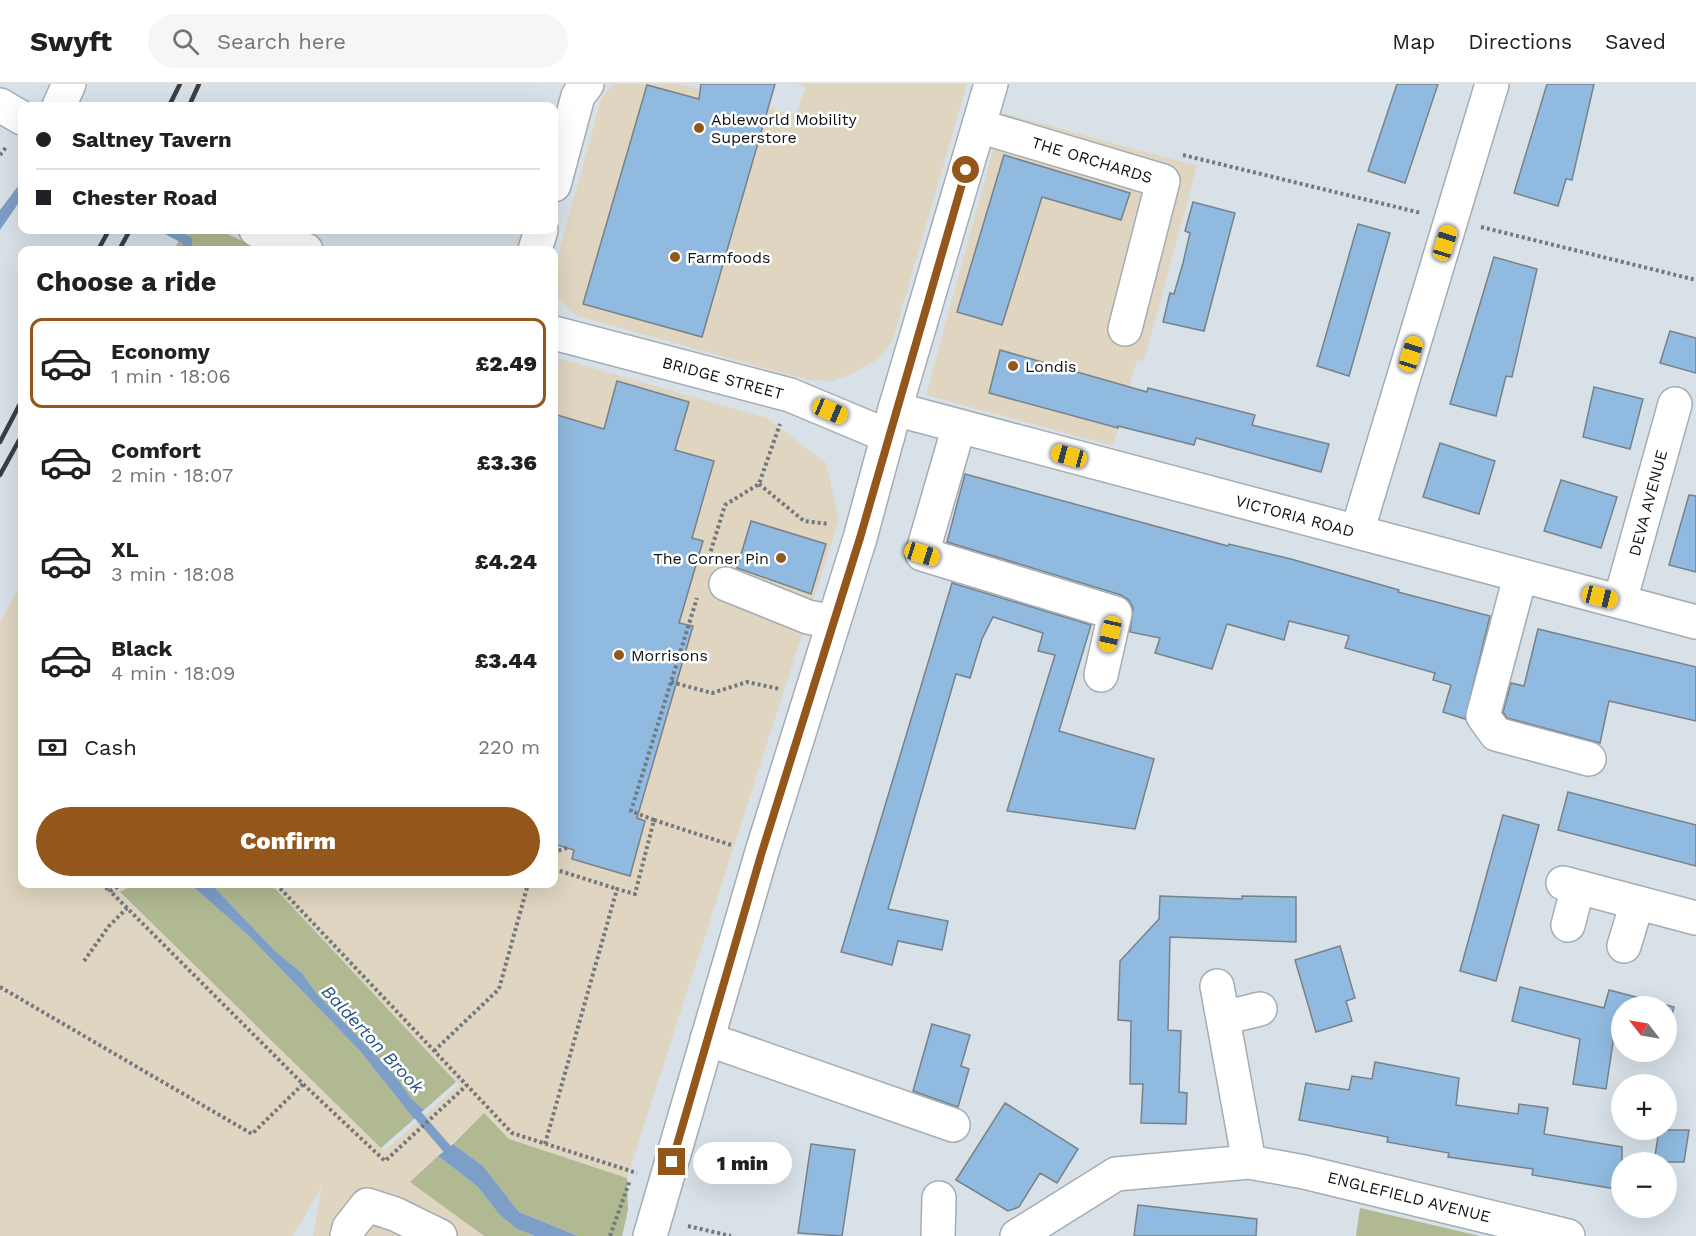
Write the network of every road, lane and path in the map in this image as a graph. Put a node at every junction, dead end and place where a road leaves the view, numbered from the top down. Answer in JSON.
{"nodes":[{"id":1,"x":69,"y":84,"type":"edge"},
{"id":2,"x":587,"y":84,"type":"edge"},
{"id":3,"x":991,"y":84,"type":"edge"},
{"id":4,"x":1492,"y":84,"type":"edge"},
{"id":5,"x":61,"y":102,"type":"edge"},
{"id":6,"x":0,"y":105,"type":"edge"},
{"id":7,"x":18,"y":116,"type":"edge"},
{"id":8,"x":979,"y":126,"type":"junction"},
{"id":9,"x":1175,"y":153,"type":"dead end"},
{"id":10,"x":558,"y":170,"type":"edge"},
{"id":11,"x":1452,"y":220,"type":"junction"},
{"id":12,"x":266,"y":234,"type":"edge"},
{"id":13,"x":296,"y":246,"type":"edge"},
{"id":14,"x":1696,"y":280,"type":"edge"},
{"id":15,"x":1125,"y":329,"type":"dead end"},
{"id":16,"x":558,"y":334,"type":"edge"},
{"id":17,"x":790,"y":395,"type":"junction"},
{"id":18,"x":1675,"y":404,"type":"dead end"},
{"id":19,"x":892,"y":423,"type":"junction"},
{"id":20,"x":959,"y":426,"type":"junction"},
{"id":21,"x":759,"y":484,"type":"junction"},
{"id":22,"x":1357,"y":532,"type":"junction"},
{"id":23,"x":860,"y":538,"type":"junction"},
{"id":24,"x":1520,"y":577,"type":"junction"},
{"id":25,"x":711,"y":579,"type":"junction"},
{"id":26,"x":1620,"y":602,"type":"junction"},
{"id":27,"x":833,"y":622,"type":"junction"},
{"id":28,"x":1696,"y":622,"type":"edge"},
{"id":29,"x":1101,"y":675,"type":"dead end"},
{"id":30,"x":671,"y":682,"type":"junction"},
{"id":31,"x":809,"y":699,"type":"junction"},
{"id":32,"x":1589,"y":759,"type":"dead end"},
{"id":33,"x":654,"y":820,"type":"junction"},
{"id":34,"x":567,"y":848,"type":"dead end"},
{"id":35,"x":558,"y":850,"type":"edge"},
{"id":36,"x":761,"y":855,"type":"junction"},
{"id":37,"x":558,"y":870,"type":"edge"},
{"id":38,"x":107,"y":888,"type":"edge"},
{"id":39,"x":114,"y":888,"type":"edge"},
{"id":40,"x":280,"y":888,"type":"edge"},
{"id":41,"x":527,"y":888,"type":"edge"},
{"id":42,"x":616,"y":889,"type":"junction"},
{"id":43,"x":110,"y":891,"type":"junction"},
{"id":44,"x":1637,"y":903,"type":"junction"},
{"id":45,"x":127,"y":908,"type":"junction"},
{"id":46,"x":1696,"y":918,"type":"edge"},
{"id":47,"x":1568,"y":925,"type":"dead end"},
{"id":48,"x":1624,"y":946,"type":"dead end"},
{"id":49,"x":84,"y":962,"type":"dead end"},
{"id":50,"x":1217,"y":986,"type":"dead end"},
{"id":51,"x":0,"y":987,"type":"edge"},
{"id":52,"x":1260,"y":1009,"type":"dead end"},
{"id":53,"x":1223,"y":1018,"type":"junction"},
{"id":54,"x":707,"y":1039,"type":"junction"},
{"id":55,"x":434,"y":1051,"type":"junction"},
{"id":56,"x":303,"y":1084,"type":"junction"},
{"id":57,"x":466,"y":1085,"type":"junction"},
{"id":58,"x":953,"y":1125,"type":"dead end"},
{"id":59,"x":545,"y":1144,"type":"junction"},
{"id":60,"x":1249,"y":1162,"type":"junction"},
{"id":61,"x":666,"y":1182,"type":"junction"},
{"id":62,"x":622,"y":1196,"type":"dead end"},
{"id":63,"x":939,"y":1198,"type":"dead end"},
{"id":64,"x":653,"y":1227,"type":"edge"},
{"id":65,"x":347,"y":1236,"type":"edge"},
{"id":66,"x":440,"y":1236,"type":"edge"},
{"id":67,"x":610,"y":1236,"type":"edge"},
{"id":68,"x":731,"y":1236,"type":"edge"},
{"id":69,"x":938,"y":1236,"type":"edge"},
{"id":70,"x":1017,"y":1236,"type":"edge"},
{"id":71,"x":1568,"y":1236,"type":"edge"}],
"edges":[{"from":1,"to":5,"type":"street"},
{"from":2,"to":10,"type":"street"},
{"from":3,"to":8,"type":"street"},
{"from":4,"to":11,"type":"street"},
{"from":6,"to":7,"type":"street"},
{"from":8,"to":15,"type":"street","name":"THE ORCHARDS"},
{"from":8,"to":19,"type":"street"},
{"from":9,"to":11,"type":"path"},
{"from":11,"to":14,"type":"path"},
{"from":11,"to":22,"type":"street"},
{"from":12,"to":13,"type":"street"},
{"from":16,"to":17,"type":"street","name":"BRIDGE STREET"},
{"from":17,"to":19,"type":"street","name":"BRIDGE STREET"},
{"from":17,"to":21,"type":"path"},
{"from":18,"to":26,"type":"street","name":"DEVA AVENUE"},
{"from":19,"to":20,"type":"street","name":"VICTORIA ROAD"},
{"from":19,"to":23,"type":"street"},
{"from":20,"to":22,"type":"street","name":"VICTORIA ROAD"},
{"from":20,"to":29,"type":"street"},
{"from":21,"to":23,"type":"path"},
{"from":21,"to":25,"type":"path"},
{"from":22,"to":24,"type":"street","name":"VICTORIA ROAD"},
{"from":23,"to":27,"type":"street"},
{"from":24,"to":26,"type":"street","name":"VICTORIA ROAD"},
{"from":24,"to":32,"type":"street"},
{"from":25,"to":27,"type":"street"},
{"from":25,"to":30,"type":"path"},
{"from":26,"to":28,"type":"street","name":"VICTORIA ROAD"},
{"from":27,"to":31,"type":"street"},
{"from":30,"to":31,"type":"path"},
{"from":30,"to":33,"type":"path"},
{"from":31,"to":36,"type":"street"},
{"from":33,"to":36,"type":"path"},
{"from":33,"to":42,"type":"path"},
{"from":34,"to":35,"type":"path"},
{"from":36,"to":54,"type":"street"},
{"from":37,"to":42,"type":"path"},
{"from":38,"to":43,"type":"path"},
{"from":39,"to":43,"type":"path"},
{"from":40,"to":55,"type":"path"},
{"from":41,"to":55,"type":"path"},
{"from":42,"to":59,"type":"path"},
{"from":43,"to":45,"type":"path"},
{"from":44,"to":46,"type":"street"},
{"from":44,"to":47,"type":"street"},
{"from":44,"to":48,"type":"street"},
{"from":45,"to":49,"type":"path"},
{"from":45,"to":56,"type":"path"},
{"from":50,"to":53,"type":"street"},
{"from":51,"to":56,"type":"path"},
{"from":52,"to":53,"type":"street"},
{"from":53,"to":60,"type":"street"},
{"from":54,"to":58,"type":"street"},
{"from":54,"to":61,"type":"street"},
{"from":55,"to":57,"type":"path"},
{"from":56,"to":57,"type":"path"},
{"from":57,"to":59,"type":"path"},
{"from":59,"to":61,"type":"path"},
{"from":60,"to":70,"type":"street","name":"ENGLEFIELD AVENUE"},
{"from":60,"to":71,"type":"street","name":"ENGLEFIELD AVENUE"},
{"from":61,"to":64,"type":"street"},
{"from":62,"to":67,"type":"path"},
{"from":63,"to":69,"type":"street"},
{"from":64,"to":68,"type":"path"},
{"from":65,"to":66,"type":"street"}]}
